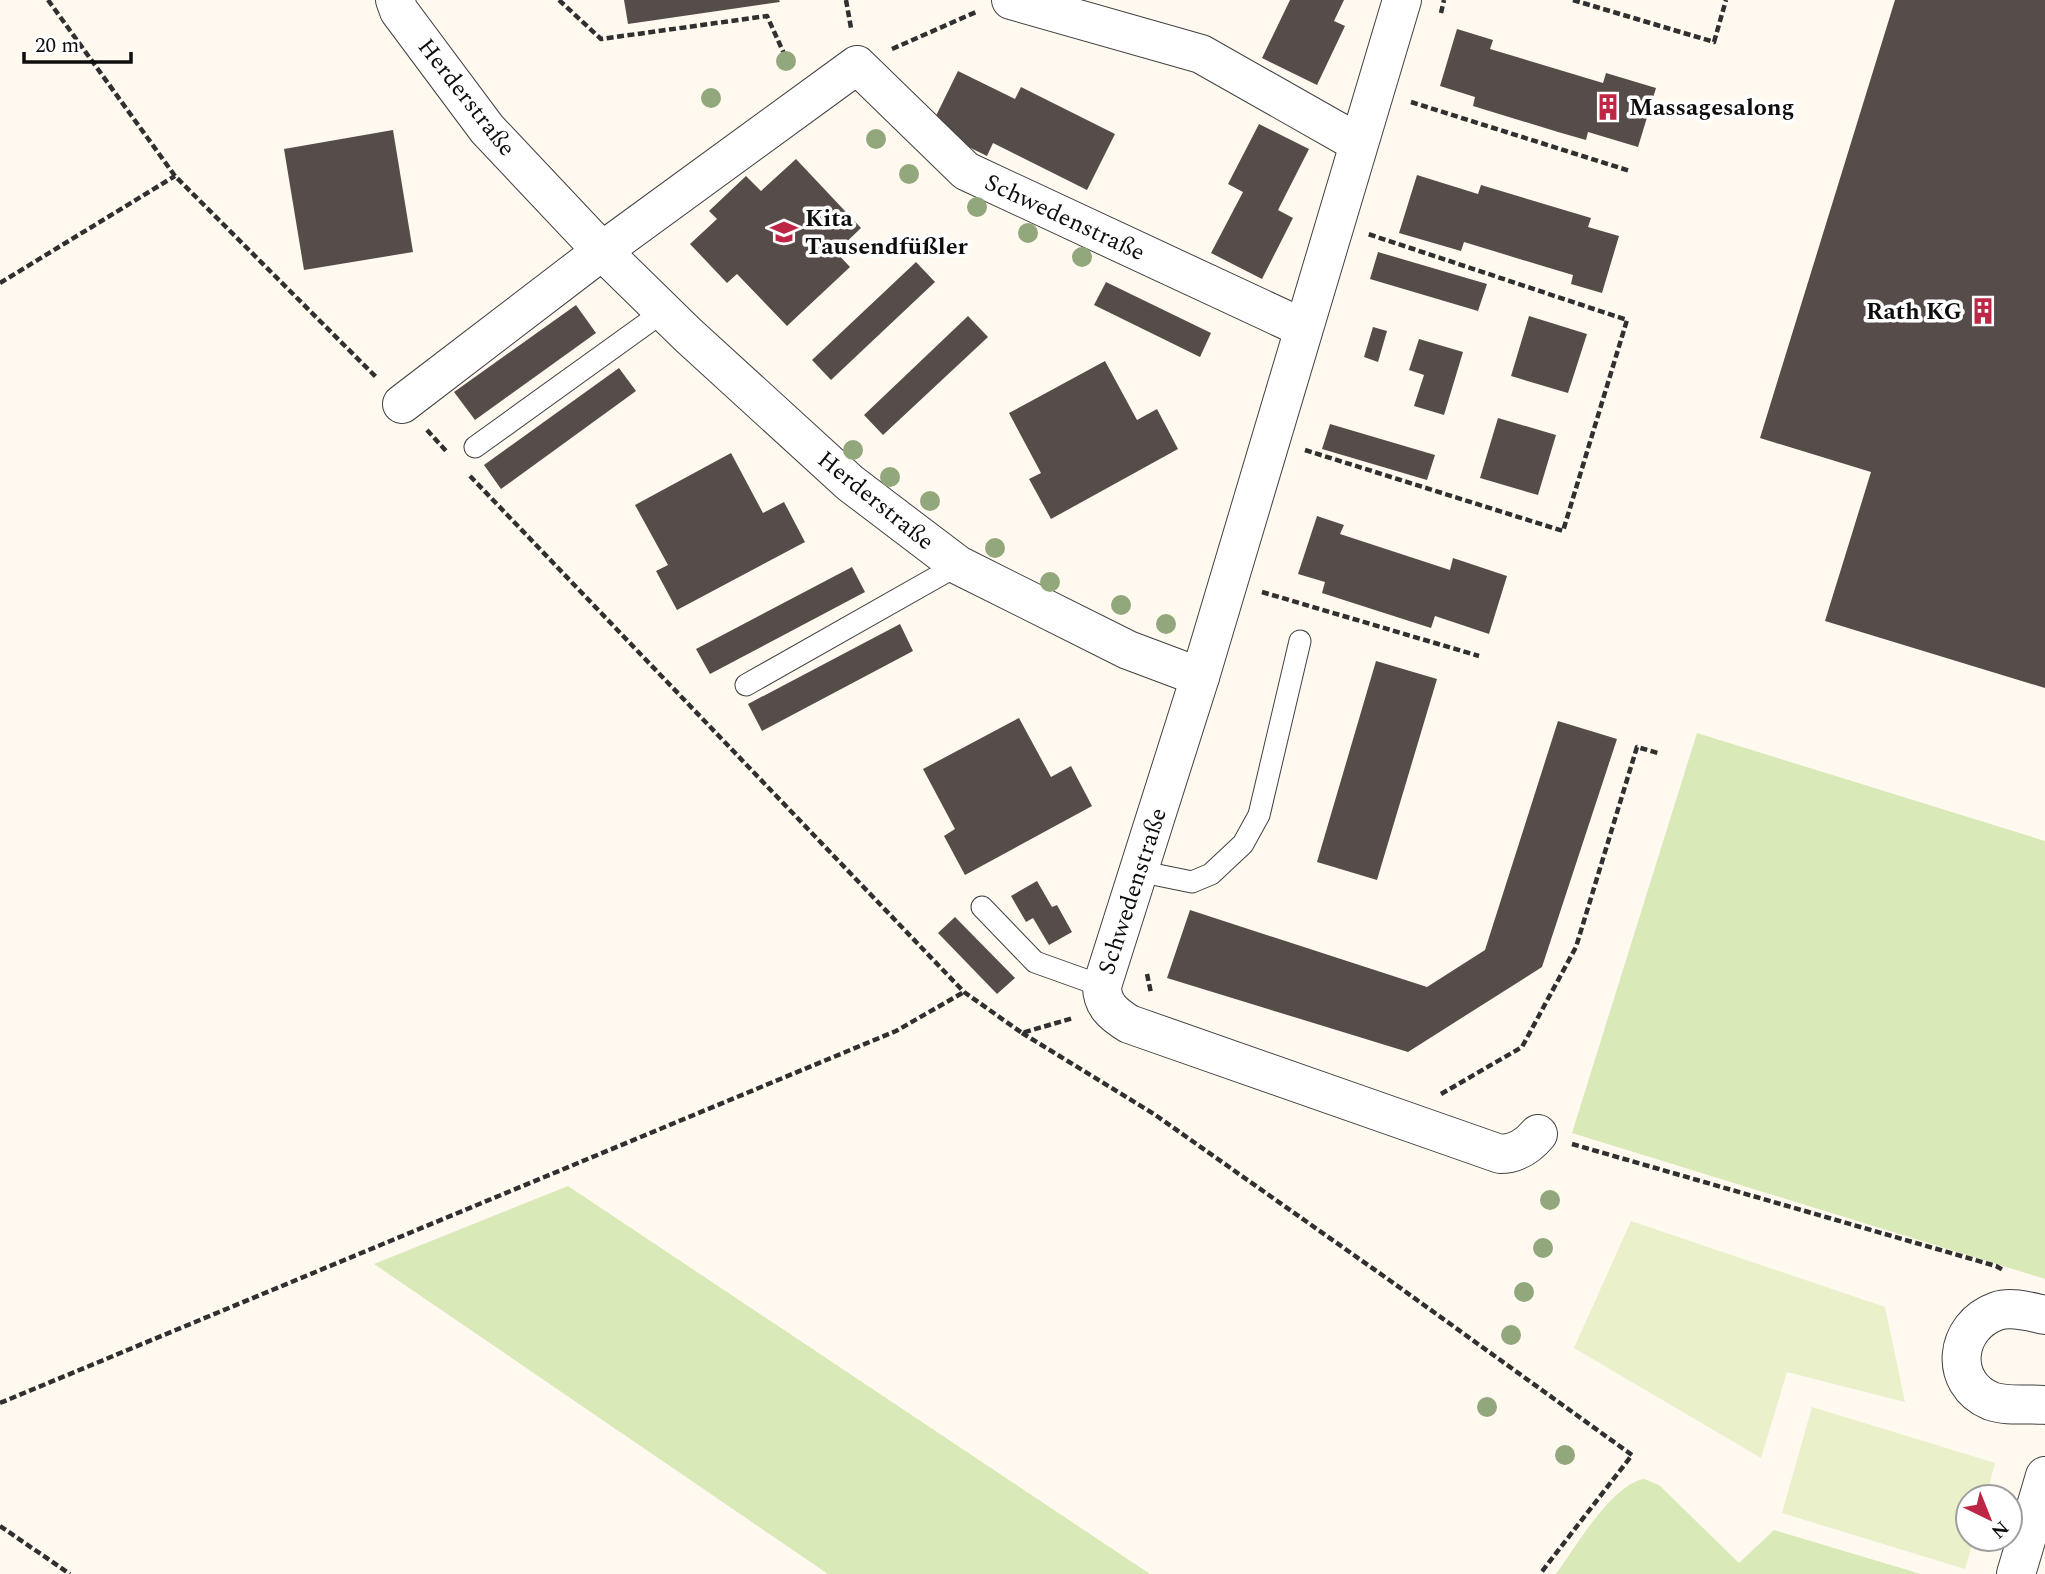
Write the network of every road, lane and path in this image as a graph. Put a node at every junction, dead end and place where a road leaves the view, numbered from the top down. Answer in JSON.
{"nodes":[{"id":1,"x":48,"y":0,"type":"edge"},
{"id":2,"x":395,"y":0,"type":"edge"},
{"id":3,"x":559,"y":0,"type":"edge"},
{"id":4,"x":1402,"y":0,"type":"edge"},
{"id":5,"x":1573,"y":0,"type":"edge"},
{"id":6,"x":1726,"y":0,"type":"edge"},
{"id":7,"x":999,"y":4,"type":"edge"},
{"id":8,"x":857,"y":65,"type":"junction"},
{"id":9,"x":1373,"y":93,"type":"junction"},
{"id":10,"x":806,"y":102,"type":"junction"},
{"id":11,"x":1358,"y":143,"type":"junction"},
{"id":12,"x":1630,"y":171,"type":"dead end"},
{"id":13,"x":175,"y":176,"type":"junction"},
{"id":14,"x":1335,"y":222,"type":"junction"},
{"id":15,"x":602,"y":251,"type":"junction"},
{"id":16,"x":0,"y":283,"type":"edge"},
{"id":17,"x":664,"y":311,"type":"junction"},
{"id":18,"x":1303,"y":328,"type":"junction"},
{"id":19,"x":402,"y":404,"type":"junction"},
{"id":20,"x":1270,"y":439,"type":"junction"},
{"id":21,"x":475,"y":447,"type":"dead end"},
{"id":22,"x":449,"y":453,"type":"dead end"},
{"id":23,"x":467,"y":473,"type":"dead end"},
{"id":24,"x":958,"y":565,"type":"junction"},
{"id":25,"x":1228,"y":581,"type":"junction"},
{"id":26,"x":1300,"y":641,"type":"dead end"},
{"id":27,"x":1479,"y":656,"type":"dead end"},
{"id":28,"x":1200,"y":677,"type":"junction"},
{"id":29,"x":746,"y":685,"type":"dead end"},
{"id":30,"x":1658,"y":753,"type":"dead end"},
{"id":31,"x":1138,"y":871,"type":"junction"},
{"id":32,"x":982,"y":907,"type":"dead end"},
{"id":33,"x":1149,"y":990,"type":"dead end"},
{"id":34,"x":964,"y":992,"type":"junction"},
{"id":35,"x":1105,"y":997,"type":"junction"},
{"id":36,"x":1155,"y":998,"type":"dead end"},
{"id":37,"x":1022,"y":1033,"type":"junction"},
{"id":38,"x":1430,"y":1100,"type":"dead end"},
{"id":39,"x":1538,"y":1134,"type":"joint"},
{"id":40,"x":2006,"y":1272,"type":"dead end"},
{"id":41,"x":2045,"y":1315,"type":"edge"},
{"id":42,"x":0,"y":1403,"type":"edge"},
{"id":43,"x":2045,"y":1405,"type":"edge"},
{"id":44,"x":2045,"y":1476,"type":"edge"},
{"id":45,"x":0,"y":1526,"type":"edge"},
{"id":46,"x":70,"y":1574,"type":"edge"},
{"id":47,"x":1540,"y":1574,"type":"edge"},
{"id":48,"x":2015,"y":1574,"type":"edge"}],
"edges":[{"from":1,"to":13,"type":"path"},
{"from":2,"to":15,"type":"street","name":"Herderstraße"},
{"from":3,"to":10,"type":"path"},
{"from":4,"to":9,"type":"street","name":"Schwedenstraße"},
{"from":5,"to":6,"type":"path"},
{"from":7,"to":8,"type":"path"},
{"from":7,"to":11,"type":"street"},
{"from":8,"to":10,"type":"street"},
{"from":8,"to":18,"type":"street","name":"Schwedenstraße"},
{"from":9,"to":11,"type":"street","name":"Schwedenstraße"},
{"from":9,"to":12,"type":"path"},
{"from":10,"to":15,"type":"street"},
{"from":11,"to":14,"type":"street","name":"Schwedenstraße"},
{"from":13,"to":16,"type":"path"},
{"from":13,"to":19,"type":"path"},
{"from":14,"to":18,"type":"street","name":"Schwedenstraße"},
{"from":14,"to":20,"type":"path"},
{"from":15,"to":17,"type":"street","name":"Herderstraße"},
{"from":15,"to":19,"type":"street"},
{"from":17,"to":21,"type":"lane"},
{"from":17,"to":24,"type":"street","name":"Herderstraße"},
{"from":18,"to":20,"type":"street","name":"Schwedenstraße"},
{"from":19,"to":22,"type":"path"},
{"from":20,"to":25,"type":"street","name":"Schwedenstraße"},
{"from":23,"to":34,"type":"path"},
{"from":24,"to":28,"type":"street","name":"Herderstraße"},
{"from":24,"to":29,"type":"lane"},
{"from":25,"to":27,"type":"path"},
{"from":25,"to":28,"type":"street","name":"Schwedenstraße"},
{"from":26,"to":31,"type":"lane"},
{"from":28,"to":31,"type":"street","name":"Schwedenstraße"},
{"from":30,"to":38,"type":"path"},
{"from":31,"to":35,"type":"street","name":"Schwedenstraße"},
{"from":32,"to":35,"type":"lane"},
{"from":33,"to":36,"type":"path"},
{"from":34,"to":37,"type":"path"},
{"from":34,"to":42,"type":"path"},
{"from":35,"to":37,"type":"path"},
{"from":35,"to":39,"type":"street","name":"Schwedenstraße"},
{"from":37,"to":47,"type":"path"},
{"from":39,"to":40,"type":"path"},
{"from":41,"to":43,"type":"street"},
{"from":44,"to":48,"type":"street"},
{"from":45,"to":46,"type":"path"}]}
